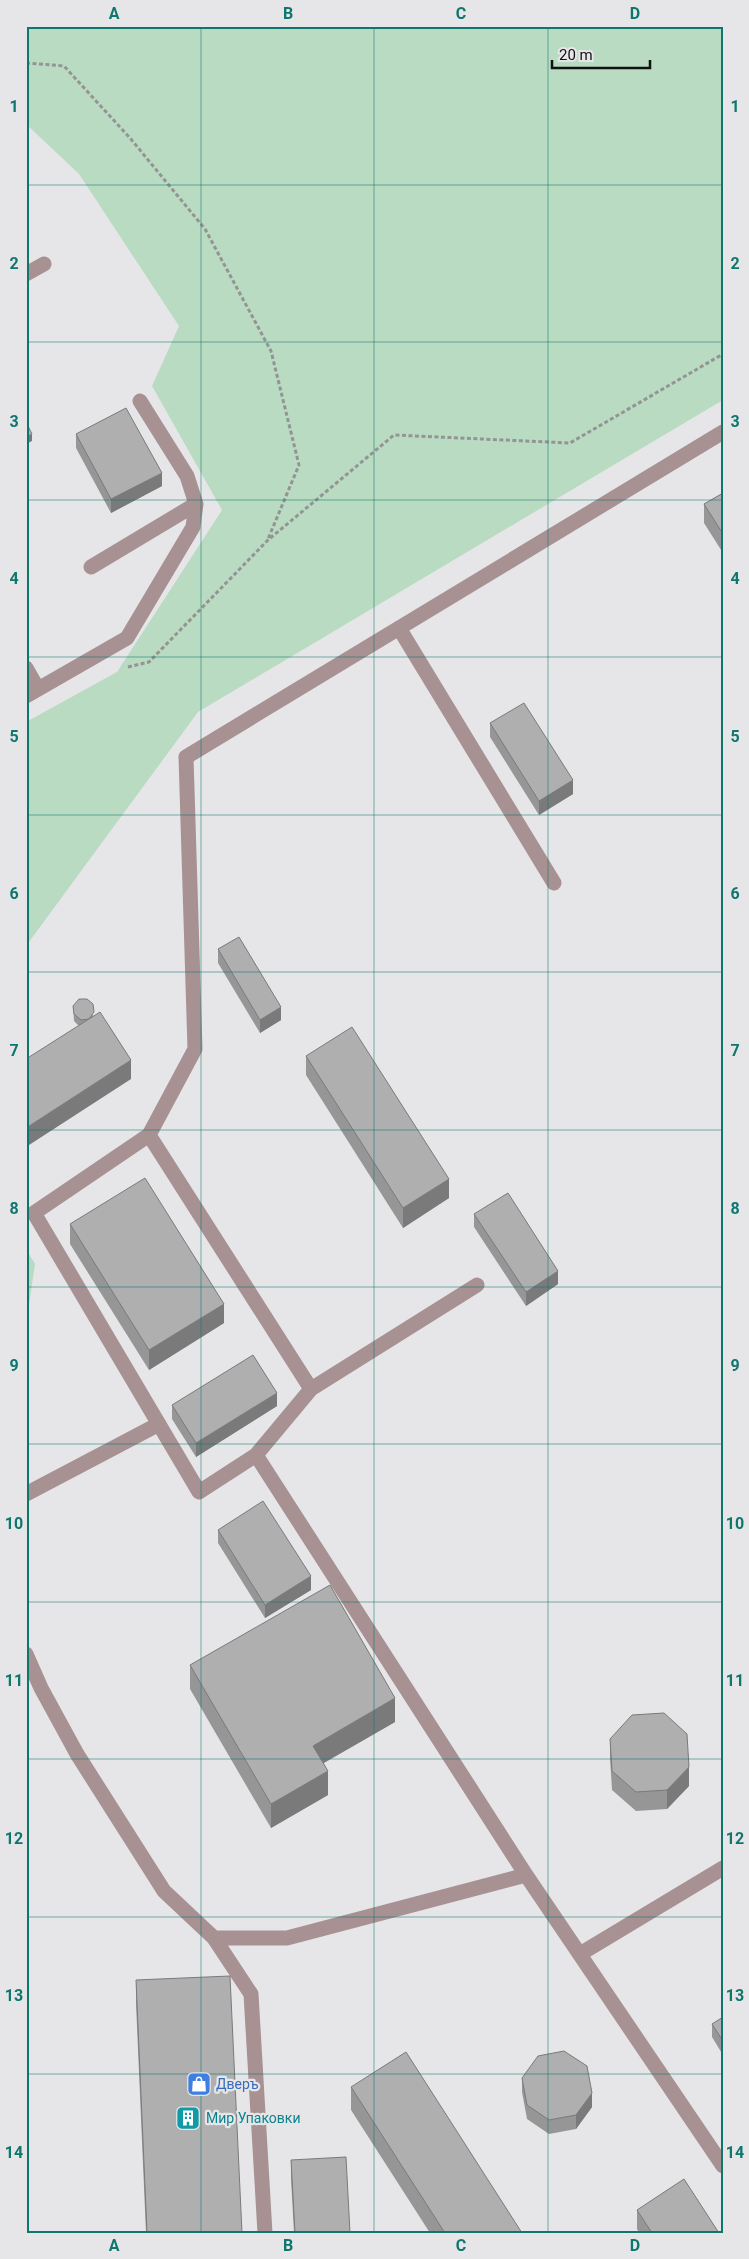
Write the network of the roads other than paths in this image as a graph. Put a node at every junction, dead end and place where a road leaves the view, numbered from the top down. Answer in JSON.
{"nodes":[{"id":1,"x":44,"y":264,"type":"dead end"},
{"id":2,"x":26,"y":274,"type":"edge"},
{"id":3,"x":140,"y":401,"type":"dead end"},
{"id":4,"x":723,"y":432,"type":"edge"},
{"id":5,"x":196,"y":504,"type":"junction"},
{"id":6,"x":91,"y":567,"type":"dead end"},
{"id":7,"x":399,"y":628,"type":"junction"},
{"id":8,"x":26,"y":668,"type":"edge"},
{"id":9,"x":32,"y":693,"type":"edge"},
{"id":10,"x":554,"y":883,"type":"dead end"},
{"id":11,"x":149,"y":1135,"type":"junction"},
{"id":12,"x":477,"y":1285,"type":"dead end"},
{"id":13,"x":311,"y":1389,"type":"junction"},
{"id":14,"x":159,"y":1424,"type":"junction"},
{"id":15,"x":256,"y":1455,"type":"junction"},
{"id":16,"x":26,"y":1494,"type":"edge"},
{"id":17,"x":26,"y":1654,"type":"edge"},
{"id":18,"x":723,"y":1868,"type":"edge"},
{"id":19,"x":526,"y":1875,"type":"junction"},
{"id":20,"x":214,"y":1938,"type":"junction"},
{"id":21,"x":580,"y":1954,"type":"junction"},
{"id":22,"x":723,"y":2166,"type":"edge"},
{"id":23,"x":264,"y":2233,"type":"edge"}],
"edges":[{"from":1,"to":2,"type":"lane"},
{"from":3,"to":5,"type":"lane"},
{"from":4,"to":7,"type":"lane"},
{"from":5,"to":6,"type":"lane"},
{"from":5,"to":9,"type":"lane"},
{"from":7,"to":10,"type":"lane"},
{"from":7,"to":11,"type":"lane"},
{"from":8,"to":9,"type":"lane"},
{"from":11,"to":13,"type":"lane"},
{"from":11,"to":14,"type":"lane"},
{"from":12,"to":13,"type":"lane"},
{"from":13,"to":15,"type":"lane"},
{"from":14,"to":15,"type":"lane"},
{"from":14,"to":16,"type":"lane"},
{"from":15,"to":19,"type":"lane"},
{"from":17,"to":20,"type":"lane"},
{"from":18,"to":21,"type":"lane"},
{"from":19,"to":20,"type":"lane"},
{"from":19,"to":21,"type":"lane"},
{"from":20,"to":23,"type":"lane"},
{"from":21,"to":22,"type":"lane"}]}
